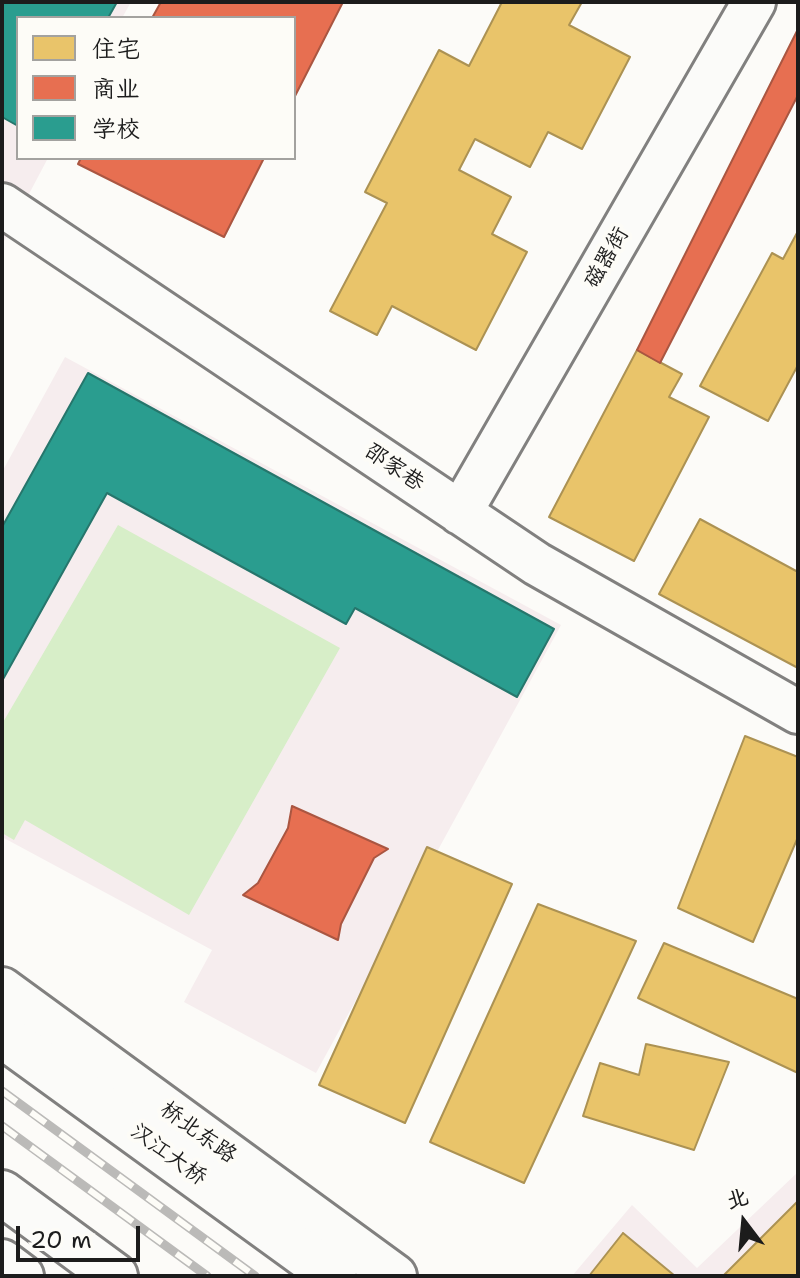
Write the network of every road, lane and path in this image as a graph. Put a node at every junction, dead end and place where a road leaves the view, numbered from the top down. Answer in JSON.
{"nodes":[{"id":1,"x":754,"y":2,"type":"edge"},
{"id":2,"x":2,"y":205,"type":"edge"},
{"id":3,"x":460,"y":513,"type":"junction"},
{"id":4,"x":798,"y":712,"type":"edge"},
{"id":5,"x":2,"y":989,"type":"edge"},
{"id":6,"x":2,"y":1035,"type":"edge"},
{"id":7,"x":2,"y":1193,"type":"edge"},
{"id":8,"x":2,"y":1261,"type":"edge"},
{"id":9,"x":22,"y":1276,"type":"edge"},
{"id":10,"x":115,"y":1276,"type":"edge"},
{"id":11,"x":334,"y":1276,"type":"edge"},
{"id":12,"x":395,"y":1276,"type":"edge"}],
"edges":[{"from":1,"to":3,"type":"street","name":"磁器街"},
{"from":2,"to":3,"type":"street","name":"邵家巷"},
{"from":3,"to":4,"type":"street","name":"邵家巷"},
{"from":5,"to":12,"type":"street","name":"桥北东路"},
{"from":6,"to":11,"type":"main road","name":"汉江大桥"},
{"from":7,"to":10,"type":"main road"},
{"from":8,"to":9,"type":"street"}]}
